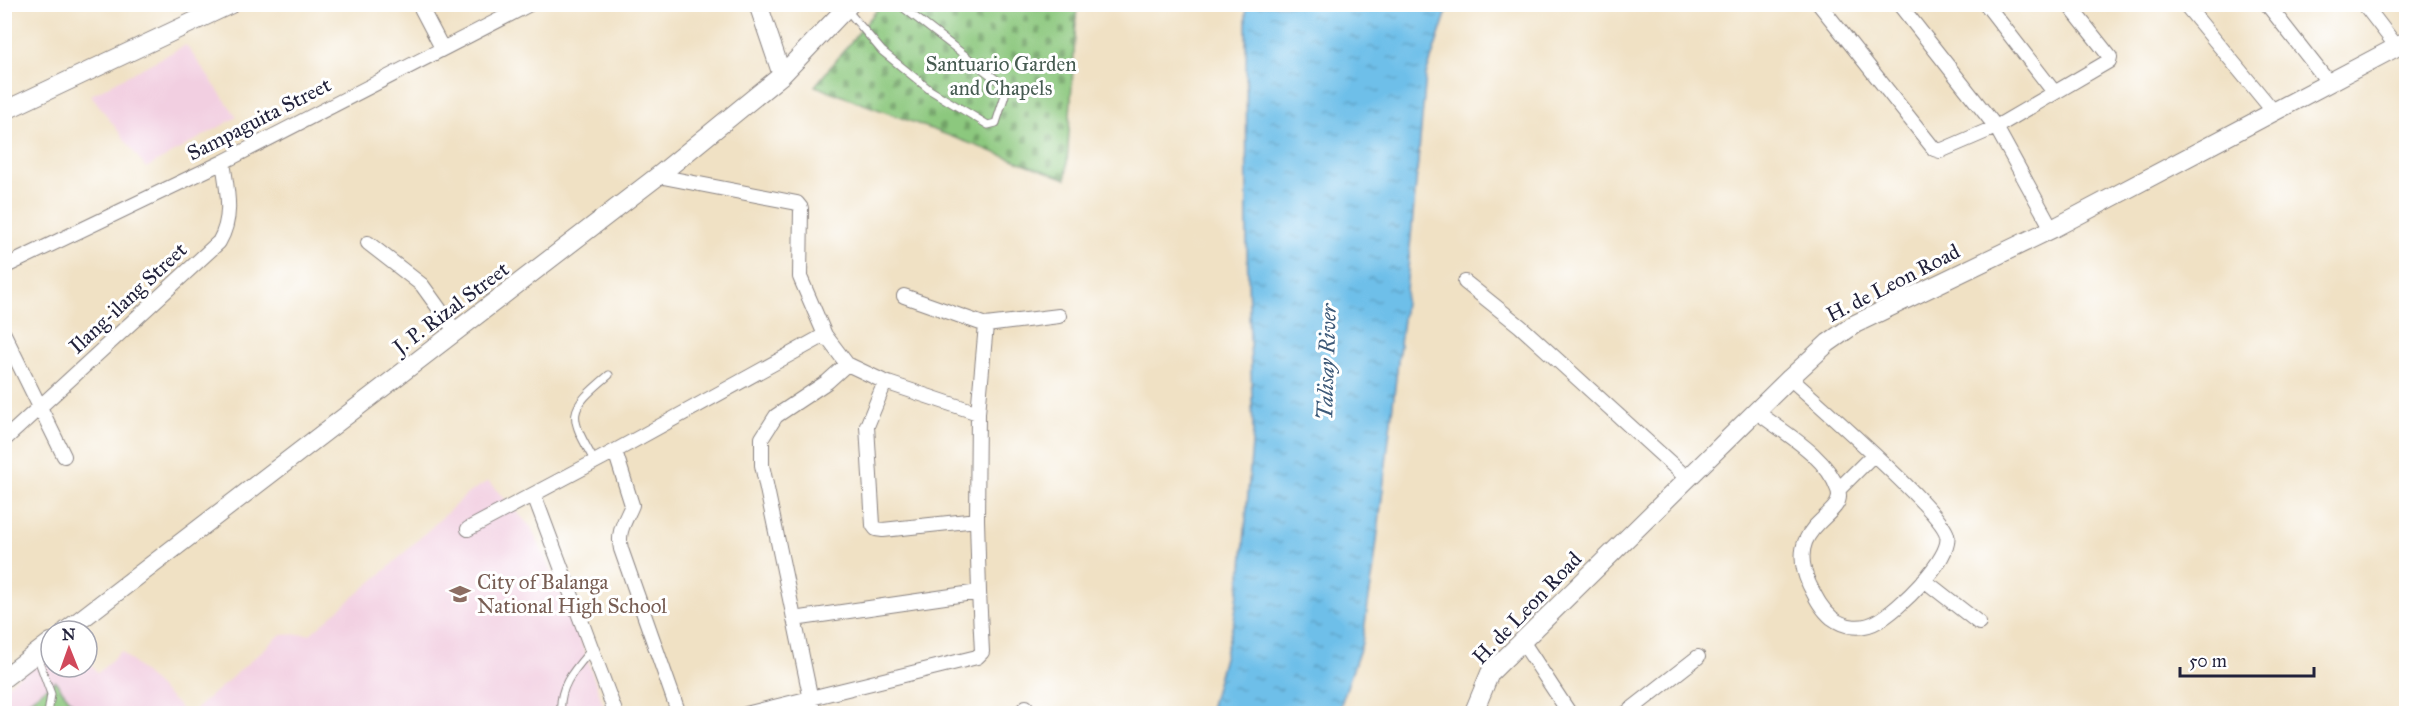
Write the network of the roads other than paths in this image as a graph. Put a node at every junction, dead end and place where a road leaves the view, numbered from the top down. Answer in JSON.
{"nodes":[{"id":1,"x":231,"y":4,"type":"edge"},
{"id":2,"x":419,"y":4,"type":"edge"},
{"id":3,"x":530,"y":4,"type":"edge"},
{"id":4,"x":758,"y":4,"type":"edge"},
{"id":5,"x":1819,"y":4,"type":"edge"},
{"id":6,"x":1899,"y":4,"type":"edge"},
{"id":7,"x":1986,"y":4,"type":"edge"},
{"id":8,"x":2068,"y":4,"type":"edge"},
{"id":9,"x":2185,"y":4,"type":"edge"},
{"id":10,"x":2266,"y":4,"type":"edge"},
{"id":11,"x":2364,"y":4,"type":"edge"},
{"id":12,"x":848,"y":6,"type":"edge"},
{"id":13,"x":901,"y":6,"type":"dead end"},
{"id":14,"x":2402,"y":44,"type":"edge"},
{"id":15,"x":442,"y":48,"type":"junction"},
{"id":16,"x":782,"y":75,"type":"junction"},
{"id":17,"x":2330,"y":83,"type":"junction"},
{"id":18,"x":2054,"y":92,"type":"junction"},
{"id":19,"x":4,"y":111,"type":"edge"},
{"id":20,"x":2274,"y":112,"type":"junction"},
{"id":21,"x":1996,"y":127,"type":"junction"},
{"id":22,"x":223,"y":162,"type":"junction"},
{"id":23,"x":658,"y":177,"type":"junction"},
{"id":24,"x":2052,"y":229,"type":"junction"},
{"id":25,"x":368,"y":243,"type":"dead end"},
{"id":26,"x":4,"y":267,"type":"edge"},
{"id":27,"x":1465,"y":282,"type":"dead end"},
{"id":28,"x":904,"y":296,"type":"dead end"},
{"id":29,"x":1059,"y":316,"type":"dead end"},
{"id":30,"x":986,"y":325,"type":"junction"},
{"id":31,"x":456,"y":332,"type":"junction"},
{"id":32,"x":4,"y":334,"type":"edge"},
{"id":33,"x":825,"y":335,"type":"junction"},
{"id":34,"x":847,"y":364,"type":"junction"},
{"id":35,"x":609,"y":375,"type":"dead end"},
{"id":36,"x":1790,"y":378,"type":"junction"},
{"id":37,"x":885,"y":382,"type":"junction"},
{"id":38,"x":41,"y":409,"type":"junction"},
{"id":39,"x":978,"y":412,"type":"junction"},
{"id":40,"x":1757,"y":412,"type":"junction"},
{"id":41,"x":4,"y":440,"type":"edge"},
{"id":42,"x":615,"y":451,"type":"junction"},
{"id":43,"x":1873,"y":455,"type":"junction"},
{"id":44,"x":64,"y":456,"type":"dead end"},
{"id":45,"x":595,"y":462,"type":"junction"},
{"id":46,"x":1688,"y":479,"type":"junction"},
{"id":47,"x":1838,"y":490,"type":"junction"},
{"id":48,"x":534,"y":495,"type":"junction"},
{"id":49,"x":977,"y":520,"type":"junction"},
{"id":50,"x":468,"y":529,"type":"dead end"},
{"id":51,"x":1924,"y":580,"type":"junction"},
{"id":52,"x":979,"y":592,"type":"junction"},
{"id":53,"x":82,"y":619,"type":"edge"},
{"id":54,"x":794,"y":619,"type":"junction"},
{"id":55,"x":1979,"y":623,"type":"dead end"},
{"id":56,"x":1522,"y":641,"type":"junction"},
{"id":57,"x":592,"y":648,"type":"junction"},
{"id":58,"x":39,"y":652,"type":"edge"},
{"id":59,"x":36,"y":654,"type":"junction"},
{"id":60,"x":1698,"y":657,"type":"dead end"},
{"id":61,"x":4,"y":678,"type":"edge"},
{"id":62,"x":810,"y":698,"type":"junction"},
{"id":63,"x":48,"y":714,"type":"edge"},
{"id":64,"x":561,"y":714,"type":"edge"},
{"id":65,"x":616,"y":714,"type":"edge"},
{"id":66,"x":679,"y":714,"type":"edge"},
{"id":67,"x":746,"y":714,"type":"edge"},
{"id":68,"x":814,"y":714,"type":"edge"},
{"id":69,"x":1473,"y":714,"type":"edge"},
{"id":70,"x":1570,"y":714,"type":"edge"},
{"id":71,"x":1625,"y":714,"type":"edge"}],
"edges":[{"from":1,"to":19,"type":"street"},
{"from":2,"to":15,"type":"street"},
{"from":3,"to":15,"type":"street","name":"Sampaguita Street"},
{"from":4,"to":16,"type":"street"},
{"from":5,"to":21,"type":"street"},
{"from":6,"to":21,"type":"street"},
{"from":7,"to":18,"type":"street"},
{"from":8,"to":18,"type":"street"},
{"from":9,"to":20,"type":"street"},
{"from":10,"to":17,"type":"street"},
{"from":11,"to":14,"type":"street"},
{"from":12,"to":13,"type":"lane"},
{"from":12,"to":16,"type":"street","name":"J. P. Rizal Street"},
{"from":14,"to":17,"type":"street","name":"H. de Leon Road"},
{"from":15,"to":22,"type":"street","name":"Sampaguita Street"},
{"from":16,"to":23,"type":"street","name":"J. P. Rizal Street"},
{"from":17,"to":20,"type":"street","name":"H. de Leon Road"},
{"from":18,"to":21,"type":"street"},
{"from":20,"to":24,"type":"street","name":"H. de Leon Road"},
{"from":21,"to":24,"type":"street"},
{"from":22,"to":26,"type":"street","name":"Sampaguita Street"},
{"from":22,"to":38,"type":"street","name":"Ilang-ilang Street"},
{"from":23,"to":31,"type":"street","name":"J. P. Rizal Street"},
{"from":23,"to":33,"type":"street"},
{"from":24,"to":36,"type":"street","name":"H. de Leon Road"},
{"from":25,"to":31,"type":"street"},
{"from":27,"to":46,"type":"street"},
{"from":28,"to":30,"type":"street"},
{"from":29,"to":30,"type":"street"},
{"from":30,"to":39,"type":"street"},
{"from":31,"to":53,"type":"street","name":"J. P. Rizal Street"},
{"from":32,"to":38,"type":"street"},
{"from":33,"to":34,"type":"street"},
{"from":33,"to":42,"type":"street"},
{"from":34,"to":37,"type":"street"},
{"from":34,"to":54,"type":"street"},
{"from":35,"to":45,"type":"lane"},
{"from":36,"to":40,"type":"street","name":"H. de Leon Road"},
{"from":36,"to":43,"type":"street"},
{"from":37,"to":39,"type":"street"},
{"from":37,"to":49,"type":"street"},
{"from":38,"to":41,"type":"street","name":"Ilang-ilang Street"},
{"from":38,"to":44,"type":"street"},
{"from":39,"to":49,"type":"street"},
{"from":40,"to":46,"type":"street","name":"H. de Leon Road"},
{"from":40,"to":47,"type":"street"},
{"from":42,"to":45,"type":"street"},
{"from":42,"to":66,"type":"street"},
{"from":43,"to":47,"type":"street"},
{"from":43,"to":51,"type":"street"},
{"from":45,"to":48,"type":"street"},
{"from":46,"to":56,"type":"street","name":"H. de Leon Road"},
{"from":47,"to":51,"type":"street"},
{"from":48,"to":50,"type":"street"},
{"from":48,"to":57,"type":"street"},
{"from":49,"to":52,"type":"street"},
{"from":51,"to":55,"type":"street"},
{"from":52,"to":54,"type":"street"},
{"from":52,"to":62,"type":"street"},
{"from":54,"to":62,"type":"street"},
{"from":56,"to":69,"type":"street","name":"H. de Leon Road"},
{"from":56,"to":70,"type":"street"},
{"from":57,"to":64,"type":"lane"},
{"from":57,"to":65,"type":"street"},
{"from":58,"to":59,"type":"street"},
{"from":59,"to":61,"type":"street"},
{"from":59,"to":63,"type":"lane"},
{"from":60,"to":71,"type":"street"},
{"from":62,"to":67,"type":"street"},
{"from":62,"to":68,"type":"street"}]}
